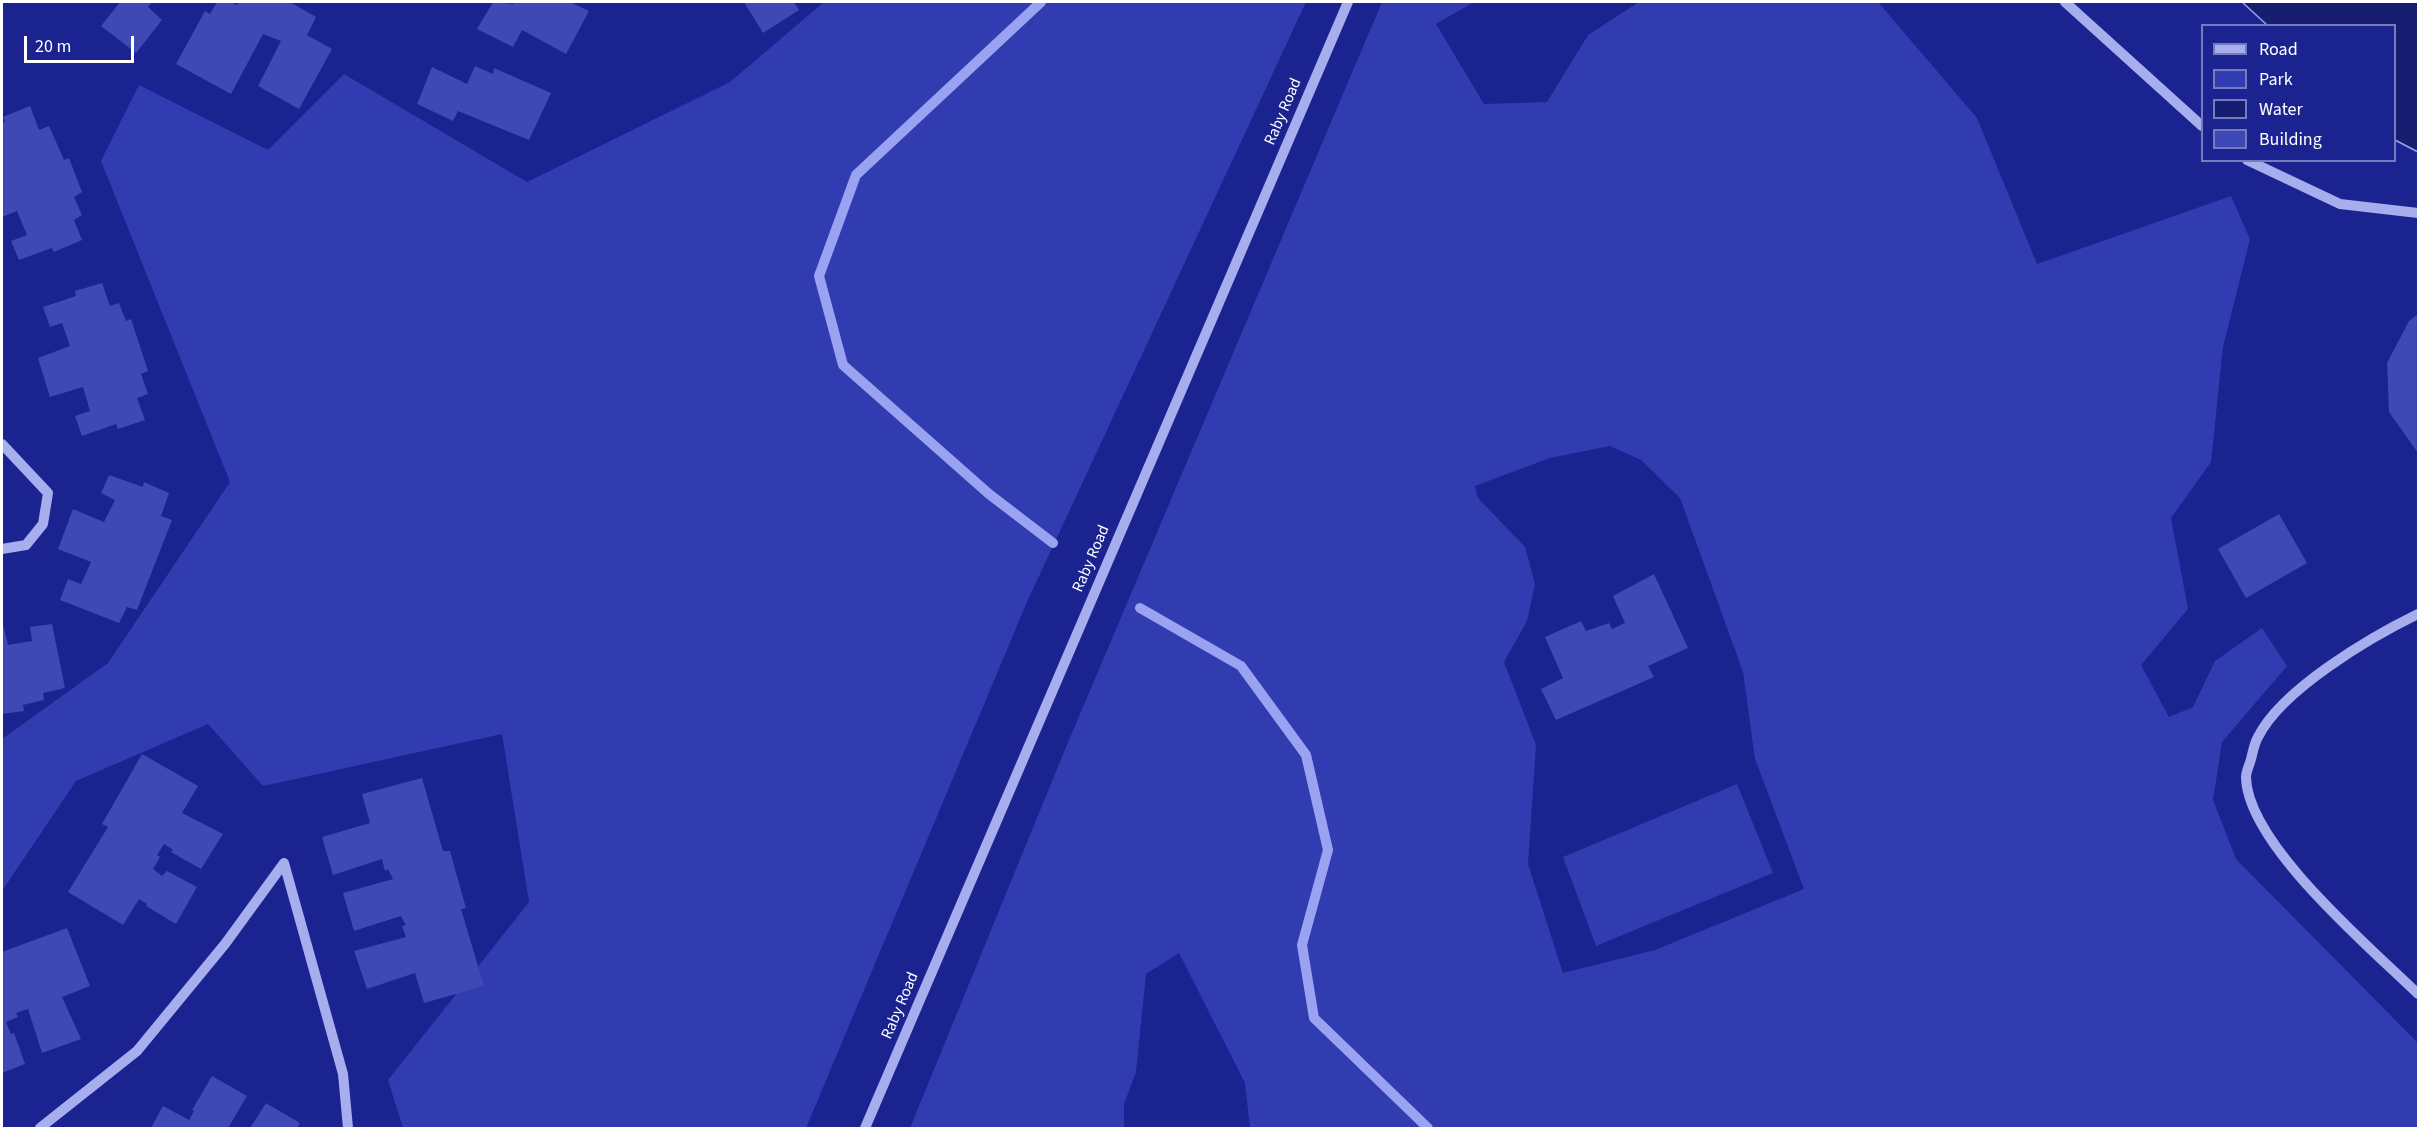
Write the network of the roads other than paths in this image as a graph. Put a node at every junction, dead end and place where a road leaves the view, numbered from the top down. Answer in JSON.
{"nodes":[{"id":1,"x":1348,"y":2,"type":"edge"},
{"id":2,"x":2066,"y":2,"type":"edge"},
{"id":3,"x":2201,"y":125,"type":"edge"},
{"id":4,"x":2251,"y":162,"type":"edge"},
{"id":5,"x":2418,"y":213,"type":"edge"},
{"id":6,"x":2,"y":444,"type":"edge"},
{"id":7,"x":2,"y":549,"type":"edge"},
{"id":8,"x":2418,"y":614,"type":"edge"},
{"id":9,"x":2418,"y":994,"type":"edge"},
{"id":10,"x":40,"y":1128,"type":"edge"},
{"id":11,"x":348,"y":1128,"type":"edge"},
{"id":12,"x":865,"y":1128,"type":"edge"}],
"edges":[{"from":1,"to":12,"type":"street","name":"Raby Road"},
{"from":2,"to":3,"type":"street"},
{"from":4,"to":5,"type":"street"},
{"from":6,"to":7,"type":"street"},
{"from":8,"to":9,"type":"street"},
{"from":10,"to":11,"type":"street"}]}
